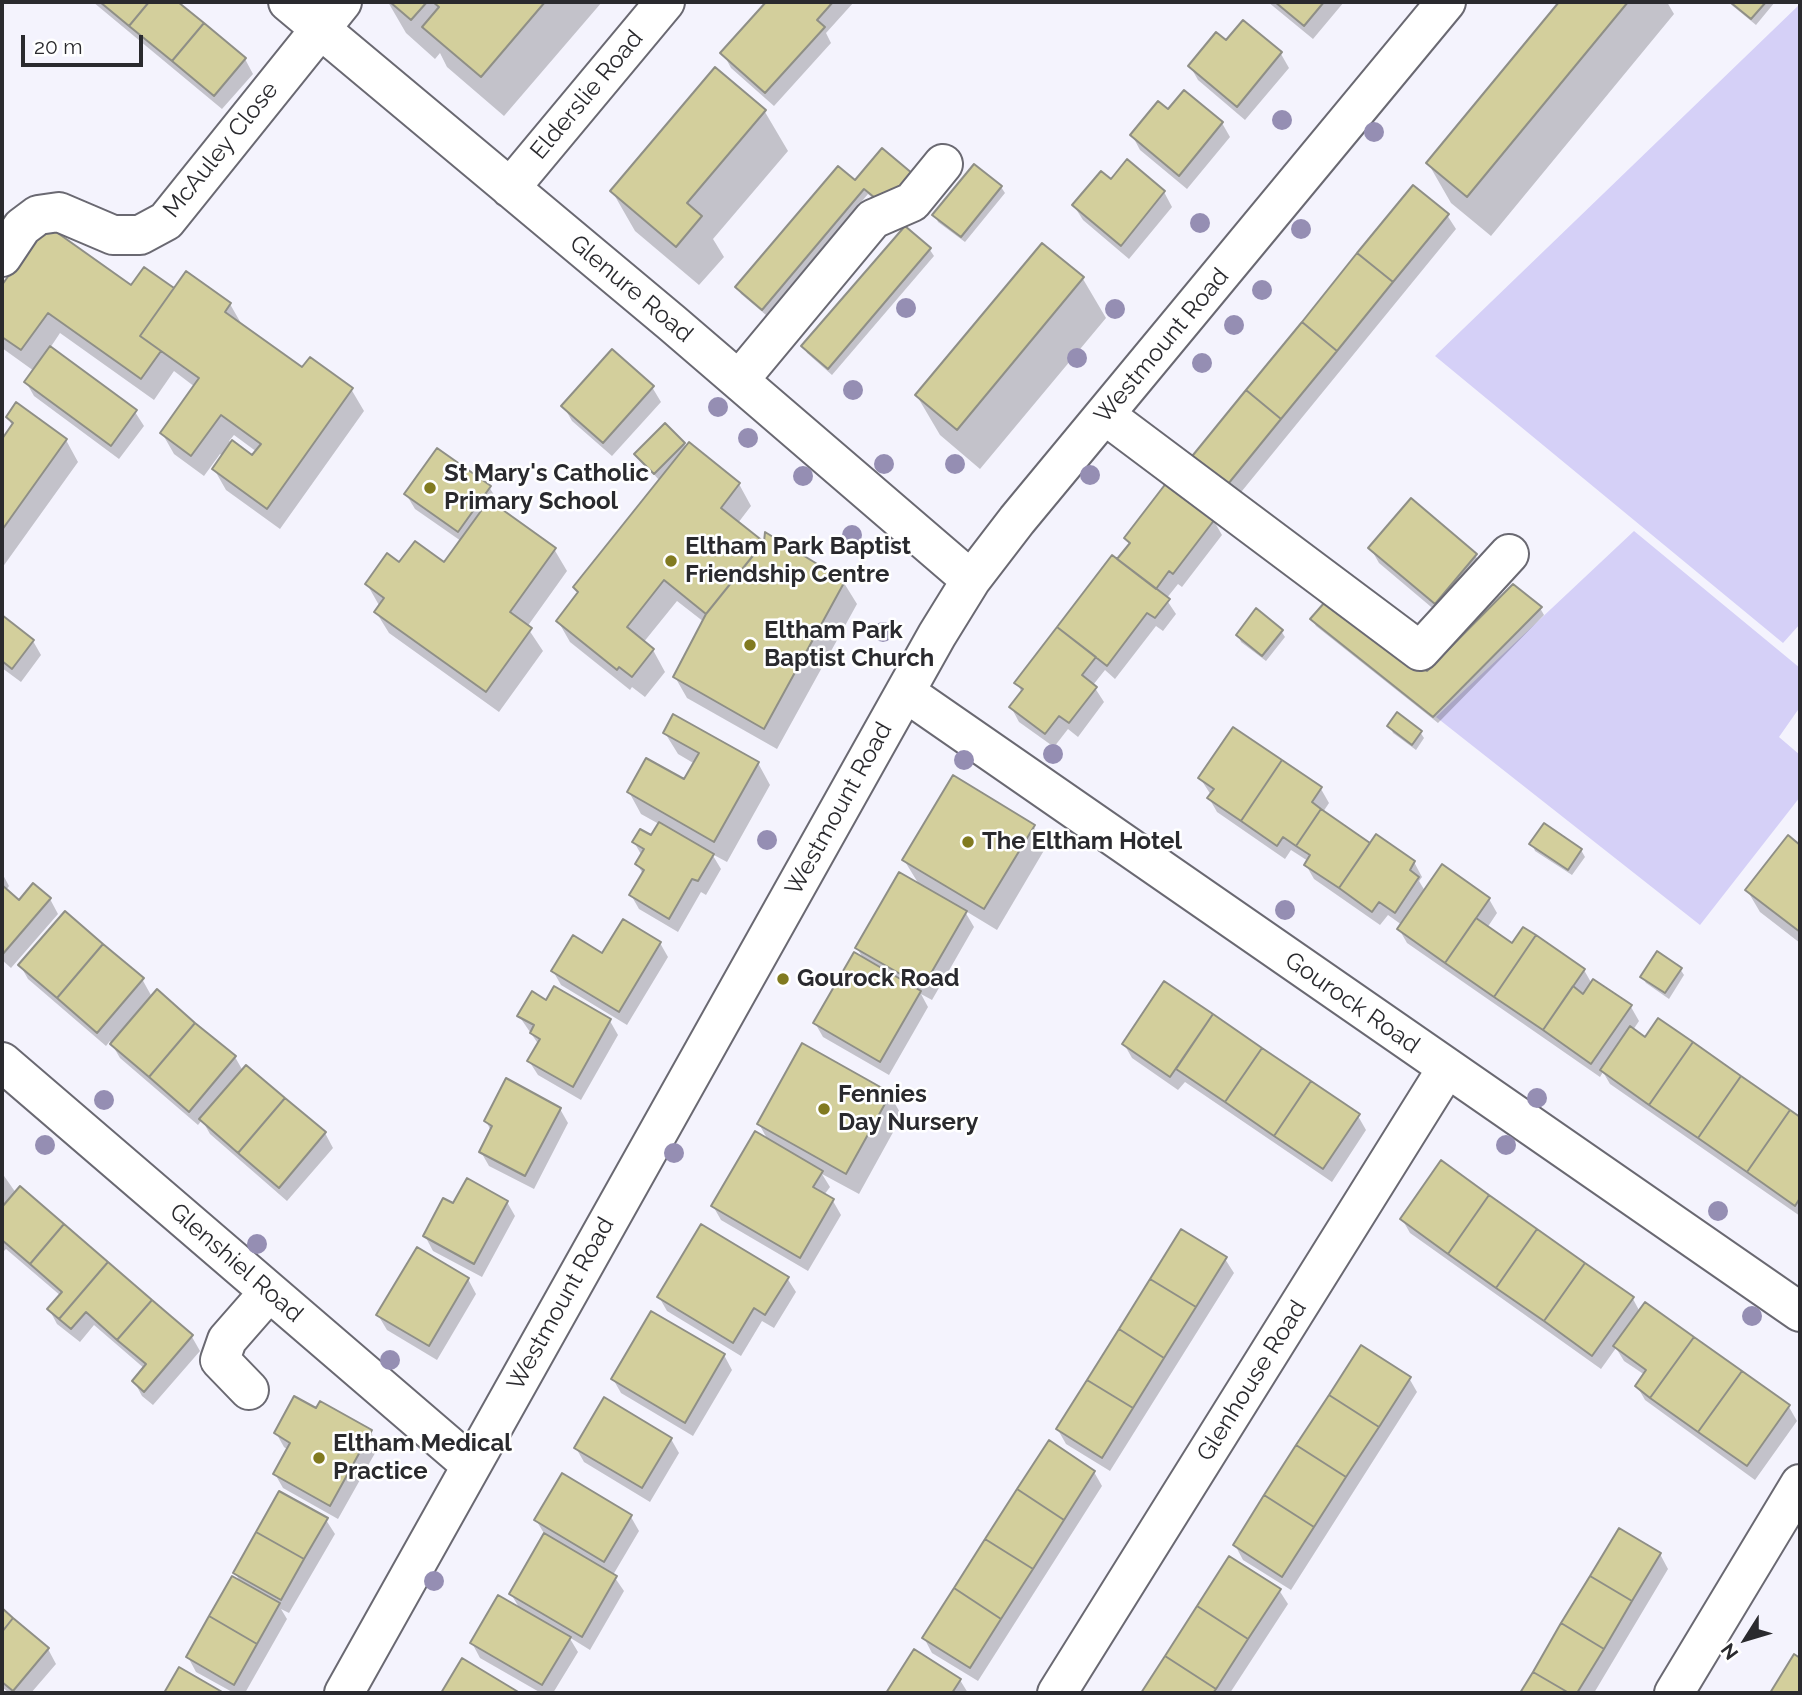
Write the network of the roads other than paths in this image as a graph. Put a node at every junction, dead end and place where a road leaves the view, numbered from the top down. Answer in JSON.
{"nodes":[{"id":1,"x":288,"y":2,"type":"edge"},
{"id":2,"x":664,"y":2,"type":"edge"},
{"id":3,"x":1446,"y":2,"type":"edge"},
{"id":4,"x":331,"y":15,"type":"edge"},
{"id":5,"x":943,"y":164,"type":"dead end"},
{"id":6,"x":510,"y":188,"type":"junction"},
{"id":7,"x":2,"y":255,"type":"edge"},
{"id":8,"x":739,"y":380,"type":"junction"},
{"id":9,"x":1105,"y":415,"type":"junction"},
{"id":10,"x":1509,"y":554,"type":"dead end"},
{"id":11,"x":971,"y":580,"type":"junction"},
{"id":12,"x":905,"y":692,"type":"junction"},
{"id":13,"x":2,"y":1062,"type":"edge"},
{"id":14,"x":1447,"y":1068,"type":"junction"},
{"id":15,"x":269,"y":1292,"type":"junction"},
{"id":16,"x":1800,"y":1312,"type":"edge"},
{"id":17,"x":249,"y":1390,"type":"dead end"},
{"id":18,"x":471,"y":1465,"type":"junction"},
{"id":19,"x":1800,"y":1485,"type":"edge"},
{"id":20,"x":344,"y":1693,"type":"edge"},
{"id":21,"x":1056,"y":1693,"type":"edge"},
{"id":22,"x":1674,"y":1693,"type":"edge"}],
"edges":[{"from":1,"to":4,"type":"street","name":"Glenure Road"},
{"from":2,"to":6,"type":"street","name":"Elderslie Road"},
{"from":3,"to":9,"type":"street","name":"Westmount Road"},
{"from":4,"to":6,"type":"street","name":"Glenure Road"},
{"from":4,"to":7,"type":"street","name":"McAuley Close"},
{"from":5,"to":8,"type":"street"},
{"from":6,"to":8,"type":"street","name":"Glenure Road"},
{"from":8,"to":11,"type":"street","name":"Glenure Road"},
{"from":9,"to":10,"type":"street"},
{"from":9,"to":11,"type":"street","name":"Westmount Road"},
{"from":11,"to":12,"type":"street","name":"Westmount Road"},
{"from":12,"to":14,"type":"street","name":"Gourock Road"},
{"from":12,"to":18,"type":"street","name":"Westmount Road"},
{"from":13,"to":15,"type":"street","name":"Glenshiel Road"},
{"from":14,"to":16,"type":"street","name":"Gourock Road"},
{"from":14,"to":21,"type":"street","name":"Glenhouse Road"},
{"from":15,"to":17,"type":"street"},
{"from":15,"to":18,"type":"street","name":"Glenshiel Road"},
{"from":18,"to":20,"type":"street","name":"Westmount Road"},
{"from":19,"to":22,"type":"street"}]}
